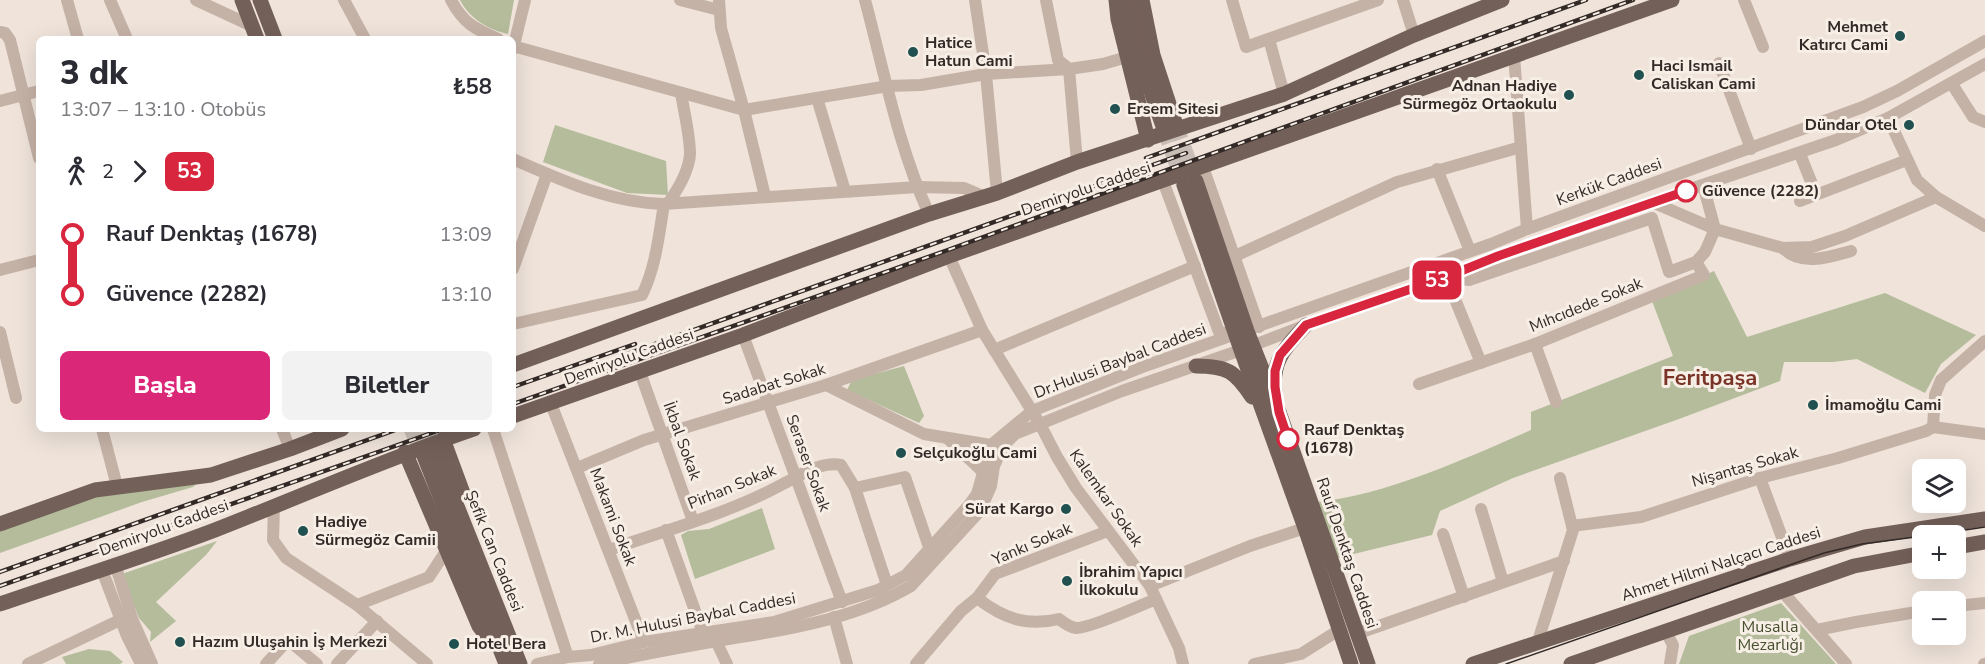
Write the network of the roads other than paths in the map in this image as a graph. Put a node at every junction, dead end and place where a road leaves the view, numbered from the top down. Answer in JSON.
{"nodes":[{"id":1,"x":67,"y":0,"type":"edge"},
{"id":2,"x":110,"y":0,"type":"edge"},
{"id":3,"x":196,"y":0,"type":"edge"},
{"id":4,"x":242,"y":0,"type":"edge"},
{"id":5,"x":260,"y":0,"type":"edge"},
{"id":6,"x":344,"y":0,"type":"edge"},
{"id":7,"x":451,"y":0,"type":"edge"},
{"id":8,"x":525,"y":0,"type":"edge"},
{"id":9,"x":680,"y":0,"type":"edge"},
{"id":10,"x":865,"y":0,"type":"edge"},
{"id":11,"x":975,"y":0,"type":"edge"},
{"id":12,"x":1046,"y":0,"type":"edge"},
{"id":13,"x":1116,"y":0,"type":"edge"},
{"id":14,"x":1130,"y":0,"type":"edge"},
{"id":15,"x":1142,"y":0,"type":"edge"},
{"id":16,"x":1232,"y":0,"type":"edge"},
{"id":17,"x":1378,"y":0,"type":"edge"},
{"id":18,"x":1403,"y":0,"type":"edge"},
{"id":19,"x":1502,"y":0,"type":"edge"},
{"id":20,"x":1671,"y":0,"type":"edge"},
{"id":21,"x":1744,"y":0,"type":"edge"},
{"id":22,"x":719,"y":5,"type":"edge"},
{"id":23,"x":0,"y":32,"type":"edge"},
{"id":24,"x":254,"y":33,"type":"edge"},
{"id":25,"x":1414,"y":35,"type":"junction"},
{"id":26,"x":77,"y":36,"type":"edge"},
{"id":27,"x":126,"y":36,"type":"edge"},
{"id":28,"x":274,"y":36,"type":"edge"},
{"id":29,"x":363,"y":36,"type":"edge"},
{"id":30,"x":491,"y":36,"type":"edge"},
{"id":31,"x":516,"y":36,"type":"edge"},
{"id":32,"x":1269,"y":39,"type":"junction"},
{"id":33,"x":1985,"y":41,"type":"edge"},
{"id":34,"x":1763,"y":47,"type":"dead end"},
{"id":35,"x":516,"y":48,"type":"edge"},
{"id":36,"x":1514,"y":55,"type":"junction"},
{"id":37,"x":1127,"y":57,"type":"junction"},
{"id":38,"x":1719,"y":63,"type":"dead end"},
{"id":39,"x":1985,"y":64,"type":"edge"},
{"id":40,"x":986,"y":74,"type":"junction"},
{"id":41,"x":1069,"y":74,"type":"junction"},
{"id":42,"x":1952,"y":84,"type":"junction"},
{"id":43,"x":888,"y":86,"type":"junction"},
{"id":44,"x":36,"y":92,"type":"edge"},
{"id":45,"x":681,"y":93,"type":"junction"},
{"id":46,"x":1284,"y":94,"type":"junction"},
{"id":47,"x":22,"y":95,"type":"junction"},
{"id":48,"x":817,"y":98,"type":"junction"},
{"id":49,"x":0,"y":101,"type":"edge"},
{"id":50,"x":744,"y":110,"type":"junction"},
{"id":51,"x":1888,"y":118,"type":"junction"},
{"id":52,"x":1985,"y":122,"type":"edge"},
{"id":53,"x":1148,"y":140,"type":"junction"},
{"id":54,"x":36,"y":147,"type":"edge"},
{"id":55,"x":1521,"y":147,"type":"junction"},
{"id":56,"x":1751,"y":149,"type":"junction"},
{"id":57,"x":1800,"y":153,"type":"junction"},
{"id":58,"x":516,"y":160,"type":"edge"},
{"id":59,"x":1907,"y":160,"type":"junction"},
{"id":60,"x":1077,"y":162,"type":"junction"},
{"id":61,"x":1203,"y":166,"type":"junction"},
{"id":62,"x":1437,"y":169,"type":"junction"},
{"id":63,"x":547,"y":174,"type":"junction"},
{"id":64,"x":1164,"y":181,"type":"junction"},
{"id":65,"x":1190,"y":183,"type":"tunnel mouth"},
{"id":66,"x":1703,"y":185,"type":"junction"},
{"id":67,"x":917,"y":187,"type":"junction"},
{"id":68,"x":845,"y":191,"type":"junction"},
{"id":69,"x":1816,"y":194,"type":"junction"},
{"id":70,"x":991,"y":195,"type":"junction"},
{"id":71,"x":765,"y":196,"type":"junction"},
{"id":72,"x":1936,"y":197,"type":"junction"},
{"id":73,"x":1800,"y":201,"type":"dead end"},
{"id":74,"x":1652,"y":202,"type":"junction"},
{"id":75,"x":667,"y":203,"type":"junction"},
{"id":76,"x":929,"y":213,"type":"junction"},
{"id":77,"x":1985,"y":226,"type":"edge"},
{"id":78,"x":1527,"y":229,"type":"junction"},
{"id":79,"x":1715,"y":229,"type":"junction"},
{"id":80,"x":1783,"y":248,"type":"junction"},
{"id":81,"x":1851,"y":250,"type":"dead end"},
{"id":82,"x":1470,"y":252,"type":"junction"},
{"id":83,"x":949,"y":256,"type":"junction"},
{"id":84,"x":1235,"y":256,"type":"junction"},
{"id":85,"x":36,"y":261,"type":"edge"},
{"id":86,"x":516,"y":261,"type":"edge"},
{"id":87,"x":1696,"y":262,"type":"junction"},
{"id":88,"x":1196,"y":266,"type":"junction"},
{"id":89,"x":0,"y":270,"type":"edge"},
{"id":90,"x":1446,"y":277,"type":"junction"},
{"id":91,"x":516,"y":323,"type":"edge"},
{"id":92,"x":1306,"y":325,"type":"junction"},
{"id":93,"x":982,"y":330,"type":"junction"},
{"id":94,"x":0,"y":332,"type":"edge"},
{"id":95,"x":743,"y":335,"type":"junction"},
{"id":96,"x":1247,"y":338,"type":"junction"},
{"id":97,"x":1985,"y":341,"type":"edge"},
{"id":98,"x":1535,"y":344,"type":"junction"},
{"id":99,"x":994,"y":350,"type":"junction"},
{"id":100,"x":1480,"y":363,"type":"junction"},
{"id":101,"x":516,"y":364,"type":"edge"},
{"id":102,"x":1196,"y":366,"type":"junction"},
{"id":103,"x":640,"y":372,"type":"junction"},
{"id":104,"x":1419,"y":384,"type":"dead end"},
{"id":105,"x":826,"y":385,"type":"junction"},
{"id":106,"x":16,"y":398,"type":"dead end"},
{"id":107,"x":1556,"y":402,"type":"dead end"},
{"id":108,"x":768,"y":403,"type":"junction"},
{"id":109,"x":551,"y":404,"type":"junction"},
{"id":110,"x":1032,"y":411,"type":"junction"},
{"id":111,"x":516,"y":415,"type":"edge"},
{"id":112,"x":1273,"y":418,"type":"junction"},
{"id":113,"x":1040,"y":424,"type":"junction"},
{"id":114,"x":1929,"y":429,"type":"junction"},
{"id":115,"x":103,"y":432,"type":"edge"},
{"id":116,"x":283,"y":432,"type":"edge"},
{"id":117,"x":334,"y":432,"type":"edge"},
{"id":118,"x":468,"y":432,"type":"edge"},
{"id":119,"x":494,"y":432,"type":"edge"},
{"id":120,"x":1985,"y":434,"type":"edge"},
{"id":121,"x":663,"y":435,"type":"junction"},
{"id":122,"x":1015,"y":435,"type":"joint"},
{"id":123,"x":947,"y":438,"type":"junction"},
{"id":124,"x":991,"y":445,"type":"junction"},
{"id":125,"x":290,"y":449,"type":"junction"},
{"id":126,"x":434,"y":449,"type":"junction"},
{"id":127,"x":405,"y":452,"type":"junction"},
{"id":128,"x":577,"y":468,"type":"junction"},
{"id":129,"x":984,"y":473,"type":"junction"},
{"id":130,"x":795,"y":477,"type":"junction"},
{"id":131,"x":1560,"y":478,"type":"dead end"},
{"id":132,"x":1760,"y":478,"type":"junction"},
{"id":133,"x":117,"y":486,"type":"junction"},
{"id":134,"x":855,"y":488,"type":"junction"},
{"id":135,"x":274,"y":505,"type":"junction"},
{"id":136,"x":1480,"y":509,"type":"dead end"},
{"id":137,"x":1985,"y":519,"type":"edge"},
{"id":138,"x":693,"y":521,"type":"junction"},
{"id":139,"x":0,"y":524,"type":"edge"},
{"id":140,"x":1572,"y":526,"type":"junction"},
{"id":141,"x":1305,"y":528,"type":"junction"},
{"id":142,"x":666,"y":530,"type":"junction"},
{"id":143,"x":1108,"y":531,"type":"junction"},
{"id":144,"x":1443,"y":534,"type":"dead end"},
{"id":145,"x":1985,"y":542,"type":"edge"},
{"id":146,"x":1966,"y":545,"type":"edge"},
{"id":147,"x":609,"y":550,"type":"junction"},
{"id":148,"x":930,"y":550,"type":"junction"},
{"id":149,"x":446,"y":551,"type":"junction"},
{"id":150,"x":1912,"y":555,"type":"edge"},
{"id":151,"x":1790,"y":559,"type":"junction"},
{"id":152,"x":1564,"y":561,"type":"junction"},
{"id":153,"x":109,"y":567,"type":"junction"},
{"id":154,"x":1503,"y":582,"type":"junction"},
{"id":155,"x":887,"y":585,"type":"junction"},
{"id":156,"x":1150,"y":586,"type":"junction"},
{"id":157,"x":1781,"y":590,"type":"junction"},
{"id":158,"x":977,"y":597,"type":"junction"},
{"id":159,"x":1464,"y":597,"type":"junction"},
{"id":160,"x":1156,"y":598,"type":"junction"},
{"id":161,"x":842,"y":602,"type":"junction"},
{"id":162,"x":0,"y":603,"type":"edge"},
{"id":163,"x":1985,"y":603,"type":"edge"},
{"id":164,"x":357,"y":605,"type":"junction"},
{"id":165,"x":1966,"y":605,"type":"edge"},
{"id":166,"x":1912,"y":613,"type":"edge"},
{"id":167,"x":834,"y":617,"type":"junction"},
{"id":168,"x":120,"y":620,"type":"junction"},
{"id":169,"x":377,"y":621,"type":"junction"},
{"id":170,"x":1339,"y":630,"type":"junction"},
{"id":171,"x":1670,"y":630,"type":"junction"},
{"id":172,"x":1817,"y":630,"type":"junction"},
{"id":173,"x":703,"y":633,"type":"junction"},
{"id":174,"x":1356,"y":634,"type":"junction"},
{"id":175,"x":716,"y":641,"type":"junction"},
{"id":176,"x":644,"y":642,"type":"junction"},
{"id":177,"x":1537,"y":644,"type":"junction"},
{"id":178,"x":1344,"y":646,"type":"junction"},
{"id":179,"x":506,"y":647,"type":"junction"},
{"id":180,"x":568,"y":657,"type":"junction"},
{"id":181,"x":137,"y":659,"type":"edge"},
{"id":182,"x":1369,"y":662,"type":"edge"},
{"id":183,"x":28,"y":664,"type":"edge"},
{"id":184,"x":152,"y":664,"type":"edge"},
{"id":185,"x":266,"y":664,"type":"edge"},
{"id":186,"x":317,"y":664,"type":"edge"},
{"id":187,"x":337,"y":664,"type":"edge"},
{"id":188,"x":427,"y":664,"type":"edge"},
{"id":189,"x":506,"y":664,"type":"edge"},
{"id":190,"x":520,"y":664,"type":"edge"},
{"id":191,"x":537,"y":664,"type":"edge"},
{"id":192,"x":599,"y":664,"type":"edge"},
{"id":193,"x":727,"y":664,"type":"edge"},
{"id":194,"x":847,"y":664,"type":"edge"},
{"id":195,"x":916,"y":664,"type":"edge"},
{"id":196,"x":1183,"y":664,"type":"edge"},
{"id":197,"x":1254,"y":664,"type":"edge"},
{"id":198,"x":1344,"y":664,"type":"edge"},
{"id":199,"x":1351,"y":664,"type":"edge"},
{"id":200,"x":1473,"y":664,"type":"edge"},
{"id":201,"x":1571,"y":664,"type":"edge"},
{"id":202,"x":1670,"y":664,"type":"edge"},
{"id":203,"x":1846,"y":664,"type":"edge"}],
"edges":[{"from":1,"to":26,"type":"street"},
{"from":2,"to":27,"type":"street"},
{"from":3,"to":24,"type":"street"},
{"from":4,"to":24,"type":"main road"},
{"from":5,"to":28,"type":"main road"},
{"from":6,"to":29,"type":"street"},
{"from":7,"to":30,"type":"street"},
{"from":8,"to":31,"type":"street"},
{"from":9,"to":22,"type":"street"},
{"from":10,"to":43,"type":"street"},
{"from":11,"to":40,"type":"street"},
{"from":12,"to":41,"type":"street"},
{"from":13,"to":37,"type":"main road"},
{"from":14,"to":15,"type":"main road"},
{"from":16,"to":32,"type":"street"},
{"from":17,"to":32,"type":"street"},
{"from":18,"to":25,"type":"street"},
{"from":19,"to":25,"type":"main road","name":"Demiryolu Caddesi"},
{"from":20,"to":36,"type":"main road","name":"Demiryolu Caddesi"},
{"from":21,"to":34,"type":"street"},
{"from":22,"to":50,"type":"street"},
{"from":23,"to":47,"type":"street"},
{"from":25,"to":46,"type":"main road","name":"Demiryolu Caddesi"},
{"from":32,"to":46,"type":"street"},
{"from":33,"to":56,"type":"street","name":"Kerkük Caddesi"},
{"from":35,"to":45,"type":"street"},
{"from":36,"to":55,"type":"street"},
{"from":36,"to":61,"type":"main road","name":"Demiryolu Caddesi"},
{"from":37,"to":41,"type":"street"},
{"from":37,"to":53,"type":"main road"},
{"from":38,"to":56,"type":"street"},
{"from":39,"to":42,"type":"street","name":"Kerkük Caddesi"},
{"from":40,"to":41,"type":"street"},
{"from":40,"to":43,"type":"street"},
{"from":40,"to":70,"type":"street"},
{"from":41,"to":60,"type":"street"},
{"from":42,"to":51,"type":"street","name":"Kerkük Caddesi"},
{"from":42,"to":52,"type":"street"},
{"from":43,"to":48,"type":"street"},
{"from":43,"to":67,"type":"street"},
{"from":44,"to":47,"type":"street"},
{"from":45,"to":50,"type":"street"},
{"from":45,"to":75,"type":"street"},
{"from":46,"to":53,"type":"main road","name":"Demiryolu Caddesi"},
{"from":47,"to":49,"type":"street"},
{"from":47,"to":54,"type":"street"},
{"from":48,"to":50,"type":"street"},
{"from":48,"to":68,"type":"street"},
{"from":50,"to":71,"type":"street"},
{"from":51,"to":57,"type":"street","name":"Kerkük Caddesi"},
{"from":51,"to":59,"type":"street"},
{"from":53,"to":60,"type":"main road","name":"Demiryolu Caddesi"},
{"from":55,"to":62,"type":"street"},
{"from":55,"to":78,"type":"street"},
{"from":56,"to":78,"type":"street","name":"Kerkük Caddesi"},
{"from":57,"to":66,"type":"street","name":"Kerkük Caddesi"},
{"from":57,"to":69,"type":"street"},
{"from":58,"to":63,"type":"street"},
{"from":59,"to":69,"type":"street"},
{"from":59,"to":72,"type":"street"},
{"from":60,"to":70,"type":"main road","name":"Demiryolu Caddesi"},
{"from":61,"to":64,"type":"main road","name":"Demiryolu Caddesi"},
{"from":61,"to":84,"type":"street"},
{"from":62,"to":82,"type":"street"},
{"from":62,"to":84,"type":"street"},
{"from":63,"to":75,"type":"street"},
{"from":63,"to":86,"type":"street"},
{"from":64,"to":83,"type":"main road","name":"Demiryolu Caddesi"},
{"from":64,"to":88,"type":"street"},
{"from":65,"to":96,"type":"main road","name":"Rauf Denktaş Caddesi"},
{"from":66,"to":74,"type":"street","name":"Kerkük Caddesi"},
{"from":66,"to":79,"type":"street"},
{"from":67,"to":68,"type":"street"},
{"from":67,"to":70,"type":"street"},
{"from":67,"to":76,"type":"street"},
{"from":68,"to":71,"type":"street"},
{"from":69,"to":73,"type":"street"},
{"from":70,"to":76,"type":"main road","name":"Demiryolu Caddesi"},
{"from":71,"to":75,"type":"street"},
{"from":72,"to":77,"type":"street"},
{"from":72,"to":80,"type":"street"},
{"from":74,"to":79,"type":"street"},
{"from":74,"to":90,"type":"street","name":"Kerkük Caddesi"},
{"from":75,"to":91,"type":"street"},
{"from":76,"to":101,"type":"main road","name":"Demiryolu Caddesi"},
{"from":78,"to":82,"type":"street","name":"Kerkük Caddesi"},
{"from":79,"to":80,"type":"street"},
{"from":79,"to":87,"type":"street"},
{"from":80,"to":81,"type":"street"},
{"from":82,"to":96,"type":"street","name":"Kerkük Caddesi"},
{"from":83,"to":93,"type":"street","name":"Kalemkar Sokak"},
{"from":83,"to":95,"type":"main road","name":"Demiryolu Caddesi"},
{"from":84,"to":96,"type":"street"},
{"from":85,"to":89,"type":"street"},
{"from":87,"to":90,"type":"street"},
{"from":87,"to":98,"type":"street","name":"Mıhcıdede Sokak"},
{"from":88,"to":96,"type":"street"},
{"from":88,"to":99,"type":"street"},
{"from":90,"to":92,"type":"street","name":"Kerkük Caddesi"},
{"from":90,"to":100,"type":"street"},
{"from":92,"to":96,"type":"street","name":"Kerkük Caddesi"},
{"from":92,"to":112,"type":"main road"},
{"from":93,"to":99,"type":"street","name":"Kalemkar Sokak"},
{"from":93,"to":105,"type":"street","name":"Sadabat Sokak"},
{"from":94,"to":106,"type":"street"},
{"from":95,"to":103,"type":"main road","name":"Demiryolu Caddesi"},
{"from":95,"to":108,"type":"street","name":"Seraser Sokak"},
{"from":96,"to":102,"type":"street","name":"Dr.Hulusi Baybal Caddesi"},
{"from":96,"to":110,"type":"street","name":"Dr.Hulusi Baybal Caddesi"},
{"from":96,"to":112,"type":"main road","name":"Rauf Denktaş Caddesi"},
{"from":97,"to":114,"type":"street"},
{"from":98,"to":100,"type":"street","name":"Mıhcıdede Sokak"},
{"from":98,"to":107,"type":"street"},
{"from":99,"to":110,"type":"street","name":"Kalemkar Sokak"},
{"from":100,"to":104,"type":"street","name":"Mıhcıdede Sokak"},
{"from":102,"to":112,"type":"main road"},
{"from":102,"to":113,"type":"street","name":"Dr.Hulusi Baybal Caddesi"},
{"from":103,"to":109,"type":"main road","name":"Demiryolu Caddesi"},
{"from":103,"to":121,"type":"street","name":"İkbal Sokak"},
{"from":105,"to":108,"type":"street","name":"Sadabat Sokak"},
{"from":105,"to":123,"type":"street"},
{"from":108,"to":121,"type":"street","name":"Sadabat Sokak"},
{"from":108,"to":130,"type":"street","name":"Seraser Sokak"},
{"from":109,"to":111,"type":"main road","name":"Demiryolu Caddesi"},
{"from":109,"to":128,"type":"street","name":"Makami Sokak"},
{"from":110,"to":113,"type":"street","name":"Kalemkar Sokak"},
{"from":110,"to":124,"type":"street","name":"Dr.Hulusi Baybal Caddesi"},
{"from":112,"to":141,"type":"main road","name":"Rauf Denktaş Caddesi"},
{"from":112,"to":174,"type":"main road","name":"Rauf Denktaş Caddesi"},
{"from":113,"to":122,"type":"street","name":"Dr.Hulusi Baybal Caddesi"},
{"from":113,"to":143,"type":"street","name":"Kalemkar Sokak"},
{"from":114,"to":120,"type":"street"},
{"from":114,"to":132,"type":"street","name":"Nişantaş Sokak"},
{"from":115,"to":133,"type":"street"},
{"from":116,"to":125,"type":"street"},
{"from":117,"to":125,"type":"main road","name":"Demiryolu Caddesi"},
{"from":118,"to":126,"type":"main road","name":"Demiryolu Caddesi"},
{"from":119,"to":180,"type":"street"},
{"from":121,"to":128,"type":"street","name":"Sadabat Sokak"},
{"from":121,"to":138,"type":"street","name":"İkbal Sokak"},
{"from":122,"to":167,"type":"street","name":"Dr. M. Hulusi Baybal Caddesi"},
{"from":123,"to":124,"type":"street"},
{"from":123,"to":129,"type":"street"},
{"from":124,"to":129,"type":"street","name":"Dr. M. Hulusi Baybal Caddesi"},
{"from":125,"to":133,"type":"main road","name":"Demiryolu Caddesi"},
{"from":126,"to":127,"type":"main road","name":"Demiryolu Caddesi"},
{"from":126,"to":179,"type":"main road","name":"Şefik Can Caddesi"},
{"from":126,"to":179,"type":"main road"},
{"from":127,"to":135,"type":"main road","name":"Demiryolu Caddesi"},
{"from":127,"to":149,"type":"main road"},
{"from":128,"to":147,"type":"street","name":"Makami Sokak"},
{"from":129,"to":148,"type":"street","name":"Dr. M. Hulusi Baybal Caddesi"},
{"from":130,"to":134,"type":"street","name":"Pirhan Sokak"},
{"from":130,"to":138,"type":"street","name":"Pirhan Sokak"},
{"from":130,"to":161,"type":"street","name":"Seraser Sokak"},
{"from":131,"to":140,"type":"street"},
{"from":132,"to":140,"type":"street","name":"Nişantaş Sokak"},
{"from":132,"to":151,"type":"street"},
{"from":133,"to":139,"type":"main road","name":"Demiryolu Caddesi"},
{"from":134,"to":148,"type":"street"},
{"from":134,"to":155,"type":"street","name":"Pirhan Sokak"},
{"from":135,"to":153,"type":"main road","name":"Demiryolu Caddesi"},
{"from":135,"to":164,"type":"street"},
{"from":136,"to":154,"type":"street"},
{"from":137,"to":151,"type":"main road","name":"Ahmet Hilmi Nalçacı Caddesi"},
{"from":138,"to":142,"type":"street","name":"Pirhan Sokak"},
{"from":140,"to":152,"type":"street"},
{"from":141,"to":156,"type":"street"},
{"from":141,"to":170,"type":"main road","name":"Rauf Denktaş Caddesi"},
{"from":142,"to":147,"type":"street","name":"Pirhan Sokak"},
{"from":142,"to":173,"type":"street"},
{"from":143,"to":156,"type":"street","name":"Kalemkar Sokak"},
{"from":143,"to":158,"type":"street","name":"Yankı Sokak"},
{"from":144,"to":159,"type":"street"},
{"from":145,"to":146,"type":"main road"},
{"from":147,"to":176,"type":"street","name":"Makami Sokak"},
{"from":148,"to":155,"type":"street","name":"Dr. M. Hulusi Baybal Caddesi"},
{"from":149,"to":164,"type":"street"},
{"from":149,"to":179,"type":"main road"},
{"from":150,"to":157,"type":"main road"},
{"from":151,"to":177,"type":"main road","name":"Ahmet Hilmi Nalçacı Caddesi"},
{"from":152,"to":154,"type":"street"},
{"from":152,"to":177,"type":"street"},
{"from":153,"to":162,"type":"main road","name":"Demiryolu Caddesi"},
{"from":153,"to":168,"type":"street"},
{"from":153,"to":181,"type":"street"},
{"from":154,"to":159,"type":"street"},
{"from":155,"to":161,"type":"street","name":"Dr. M. Hulusi Baybal Caddesi"},
{"from":156,"to":160,"type":"street","name":"Kalemkar Sokak"},
{"from":157,"to":171,"type":"main road"},
{"from":157,"to":172,"type":"street"},
{"from":158,"to":160,"type":"street"},
{"from":158,"to":195,"type":"street","name":"Yankı Sokak"},
{"from":159,"to":174,"type":"street"},
{"from":160,"to":196,"type":"street","name":"Kalemkar Sokak"},
{"from":161,"to":173,"type":"street","name":"Dr. M. Hulusi Baybal Caddesi"},
{"from":163,"to":165,"type":"street"},
{"from":164,"to":169,"type":"street"},
{"from":166,"to":172,"type":"street"},
{"from":167,"to":175,"type":"street","name":"Dr. M. Hulusi Baybal Caddesi"},
{"from":167,"to":194,"type":"street"},
{"from":168,"to":181,"type":"street"},
{"from":168,"to":183,"type":"street"},
{"from":169,"to":187,"type":"street"},
{"from":169,"to":188,"type":"street"},
{"from":170,"to":178,"type":"main road","name":"Rauf Denktaş Caddesi"},
{"from":170,"to":197,"type":"street"},
{"from":171,"to":201,"type":"main road"},
{"from":171,"to":202,"type":"street"},
{"from":172,"to":203,"type":"street"},
{"from":173,"to":176,"type":"street","name":"Dr. M. Hulusi Baybal Caddesi"},
{"from":174,"to":182,"type":"main road","name":"Rauf Denktaş Caddesi"},
{"from":175,"to":192,"type":"street","name":"Dr. M. Hulusi Baybal Caddesi"},
{"from":175,"to":193,"type":"street"},
{"from":176,"to":180,"type":"street","name":"Dr. M. Hulusi Baybal Caddesi"},
{"from":177,"to":200,"type":"main road","name":"Ahmet Hilmi Nalçacı Caddesi"},
{"from":178,"to":198,"type":"main road"},
{"from":178,"to":199,"type":"main road","name":"Rauf Denktaş Caddesi"},
{"from":179,"to":189,"type":"main road","name":"Şefik Can Caddesi"},
{"from":179,"to":190,"type":"main road","name":"Şefik Can Caddesi"},
{"from":180,"to":191,"type":"street","name":"Dr. M. Hulusi Baybal Caddesi"},
{"from":181,"to":184,"type":"street"},
{"from":185,"to":186,"type":"street"}]}
